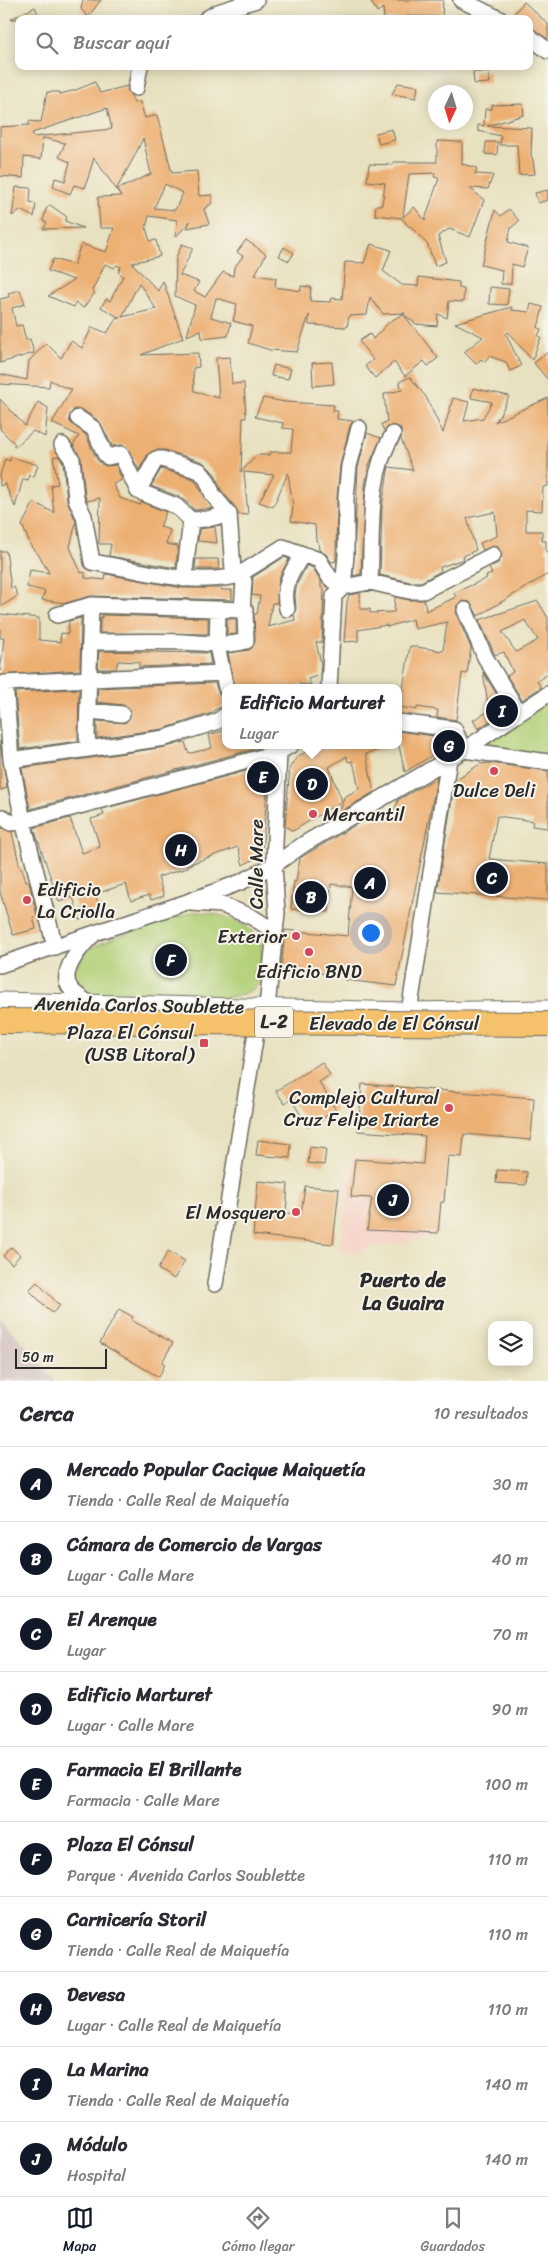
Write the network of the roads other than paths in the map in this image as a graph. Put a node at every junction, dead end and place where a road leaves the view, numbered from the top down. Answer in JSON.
{"nodes":[{"id":1,"x":256,"y":0,"type":"edge"},
{"id":2,"x":461,"y":0,"type":"edge"},
{"id":3,"x":213,"y":15,"type":"edge"},
{"id":4,"x":492,"y":15,"type":"edge"},
{"id":5,"x":533,"y":39,"type":"edge"},
{"id":6,"x":548,"y":50,"type":"edge"},
{"id":7,"x":139,"y":70,"type":"edge"},
{"id":8,"x":136,"y":88,"type":"dead end"},
{"id":9,"x":78,"y":418,"type":"dead end"},
{"id":10,"x":359,"y":428,"type":"dead end"},
{"id":11,"x":393,"y":434,"type":"dead end"},
{"id":12,"x":62,"y":445,"type":"dead end"},
{"id":13,"x":138,"y":492,"type":"junction"},
{"id":14,"x":229,"y":514,"type":"junction"},
{"id":15,"x":191,"y":520,"type":"junction"},
{"id":16,"x":302,"y":555,"type":"junction"},
{"id":17,"x":493,"y":555,"type":"dead end"},
{"id":18,"x":237,"y":576,"type":"junction"},
{"id":19,"x":184,"y":579,"type":"junction"},
{"id":20,"x":370,"y":582,"type":"junction"},
{"id":21,"x":343,"y":586,"type":"junction"},
{"id":22,"x":91,"y":605,"type":"junction"},
{"id":23,"x":287,"y":609,"type":"dead end"},
{"id":24,"x":218,"y":610,"type":"junction"},
{"id":25,"x":242,"y":610,"type":"junction"},
{"id":26,"x":465,"y":610,"type":"dead end"},
{"id":27,"x":57,"y":616,"type":"dead end"},
{"id":28,"x":90,"y":642,"type":"junction"},
{"id":29,"x":217,"y":646,"type":"junction"},
{"id":30,"x":222,"y":673,"type":"junction"},
{"id":31,"x":89,"y":679,"type":"junction"},
{"id":32,"x":225,"y":684,"type":"edge"},
{"id":33,"x":327,"y":684,"type":"edge"},
{"id":34,"x":548,"y":694,"type":"edge"},
{"id":35,"x":88,"y":711,"type":"junction"},
{"id":36,"x":519,"y":713,"type":"junction"},
{"id":37,"x":122,"y":714,"type":"dead end"},
{"id":38,"x":222,"y":718,"type":"edge"},
{"id":39,"x":402,"y":722,"type":"edge"},
{"id":40,"x":89,"y":748,"type":"junction"},
{"id":41,"x":285,"y":749,"type":"edge"},
{"id":42,"x":464,"y":750,"type":"junction"},
{"id":43,"x":448,"y":759,"type":"junction"},
{"id":44,"x":11,"y":760,"type":"junction"},
{"id":45,"x":548,"y":762,"type":"edge"},
{"id":46,"x":1,"y":814,"type":"edge"},
{"id":47,"x":23,"y":821,"type":"junction"},
{"id":48,"x":274,"y":865,"type":"junction"},
{"id":49,"x":187,"y":902,"type":"junction"},
{"id":50,"x":274,"y":931,"type":"junction"},
{"id":51,"x":95,"y":933,"type":"junction"},
{"id":52,"x":55,"y":947,"type":"junction"},
{"id":53,"x":2,"y":964,"type":"edge"},
{"id":54,"x":0,"y":1002,"type":"edge"},
{"id":55,"x":90,"y":1004,"type":"junction"},
{"id":56,"x":267,"y":1007,"type":"junction"},
{"id":57,"x":548,"y":1010,"type":"edge"},
{"id":58,"x":409,"y":1012,"type":"junction"},
{"id":59,"x":0,"y":1014,"type":"edge"},
{"id":60,"x":548,"y":1017,"type":"edge"},
{"id":61,"x":0,"y":1021,"type":"edge"},
{"id":62,"x":548,"y":1024,"type":"edge"},
{"id":63,"x":548,"y":1030,"type":"edge"},
{"id":64,"x":0,"y":1031,"type":"edge"},
{"id":65,"x":256,"y":1033,"type":"junction"},
{"id":66,"x":215,"y":1284,"type":"dead end"}],
"edges":[{"from":1,"to":3,"type":"street"},
{"from":2,"to":4,"type":"street"},
{"from":5,"to":6,"type":"street"},
{"from":7,"to":8,"type":"street"},
{"from":9,"to":13,"type":"street"},
{"from":10,"to":21,"type":"street"},
{"from":11,"to":20,"type":"street"},
{"from":12,"to":19,"type":"street"},
{"from":13,"to":14,"type":"street"},
{"from":13,"to":15,"type":"street"},
{"from":14,"to":15,"type":"street"},
{"from":14,"to":18,"type":"street"},
{"from":15,"to":19,"type":"street"},
{"from":16,"to":18,"type":"street"},
{"from":16,"to":21,"type":"street"},
{"from":16,"to":23,"type":"street"},
{"from":17,"to":20,"type":"street"},
{"from":18,"to":19,"type":"street"},
{"from":18,"to":25,"type":"street"},
{"from":20,"to":21,"type":"street"},
{"from":21,"to":33,"type":"street"},
{"from":22,"to":24,"type":"street"},
{"from":22,"to":27,"type":"street"},
{"from":22,"to":28,"type":"street"},
{"from":24,"to":25,"type":"street"},
{"from":24,"to":29,"type":"street"},
{"from":25,"to":29,"type":"street"},
{"from":26,"to":36,"type":"street"},
{"from":28,"to":29,"type":"street"},
{"from":28,"to":31,"type":"street"},
{"from":29,"to":30,"type":"street"},
{"from":30,"to":31,"type":"street"},
{"from":30,"to":32,"type":"street"},
{"from":31,"to":35,"type":"street"},
{"from":31,"to":44,"type":"street"},
{"from":34,"to":36,"type":"street"},
{"from":35,"to":37,"type":"street"},
{"from":35,"to":40,"type":"street"},
{"from":36,"to":42,"type":"street"},
{"from":38,"to":40,"type":"street"},
{"from":39,"to":42,"type":"street"},
{"from":40,"to":44,"type":"street"},
{"from":41,"to":47,"type":"street"},
{"from":41,"to":48,"type":"street","name":"Calle Mare"},
{"from":42,"to":43,"type":"street"},
{"from":42,"to":45,"type":"street"},
{"from":43,"to":48,"type":"street"},
{"from":43,"to":58,"type":"street"},
{"from":44,"to":47,"type":"street"},
{"from":46,"to":47,"type":"street"},
{"from":47,"to":52,"type":"street"},
{"from":48,"to":49,"type":"street"},
{"from":48,"to":50,"type":"street","name":"Calle Mare"},
{"from":49,"to":50,"type":"street"},
{"from":49,"to":51,"type":"street"},
{"from":50,"to":56,"type":"street","name":"Calle Mare"},
{"from":51,"to":52,"type":"street"},
{"from":51,"to":55,"type":"street"},
{"from":52,"to":53,"type":"street"},
{"from":54,"to":55,"type":"street","name":"Avenida Carlos Soublette","number":"L-2"},
{"from":55,"to":56,"type":"street","name":"Avenida Carlos Soublette","number":"L-2"},
{"from":56,"to":58,"type":"street","name":"Avenida Carlos Soublette","number":"L-2"},
{"from":56,"to":65,"type":"street","name":"Calle Mare"},
{"from":57,"to":58,"type":"street","name":"Avenida Carlos Soublette","number":"L-2"},
{"from":59,"to":60,"type":"main road","name":"Elevado de El Cónsul","number":"L-2"},
{"from":61,"to":62,"type":"main road","name":"Elevado de El Cónsul","number":"L-2","bridge":true},
{"from":63,"to":65,"type":"street","name":"Avenida Carlos Soublette","number":"L-2"},
{"from":64,"to":65,"type":"street","name":"Avenida Carlos Soublette","number":"L-2"},
{"from":65,"to":66,"type":"street","name":"Calle Mare"}]}
